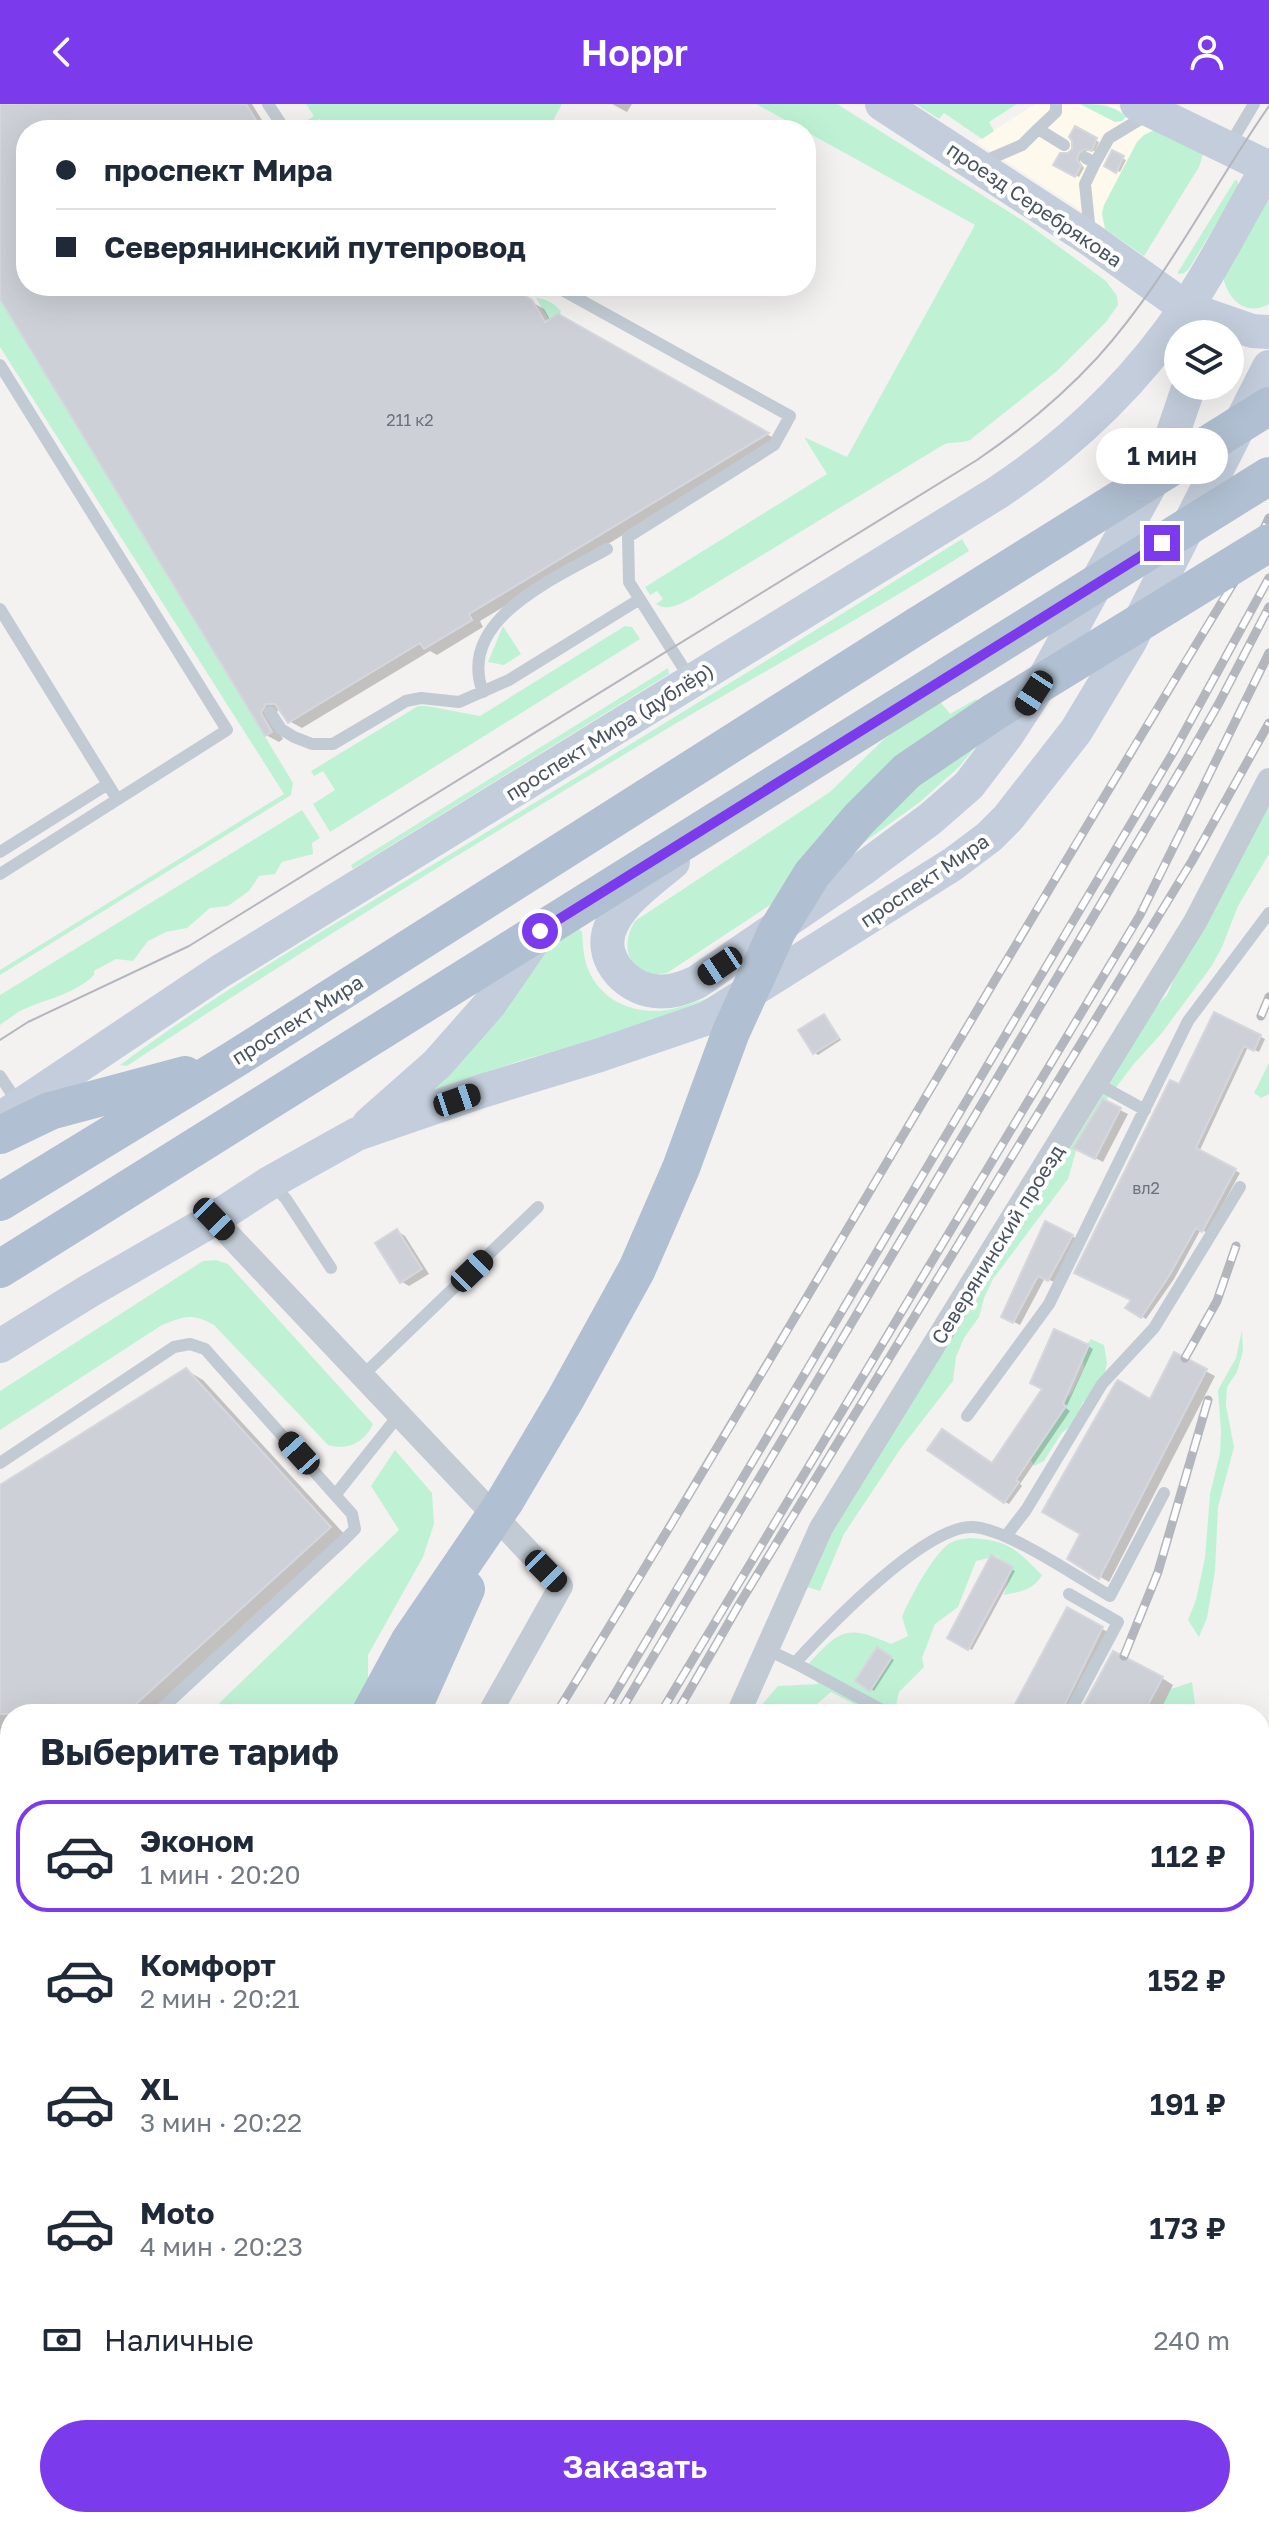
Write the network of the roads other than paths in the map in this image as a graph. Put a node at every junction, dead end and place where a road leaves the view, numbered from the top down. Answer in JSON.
{"nodes":[{"id":1,"x":882,"y":104,"type":"edge"},
{"id":2,"x":1056,"y":104,"type":"edge"},
{"id":3,"x":1254,"y":104,"type":"edge"},
{"id":4,"x":1145,"y":108,"type":"edge"},
{"id":5,"x":1038,"y":129,"type":"junction"},
{"id":6,"x":1064,"y":145,"type":"dead end"},
{"id":7,"x":1227,"y":148,"type":"junction"},
{"id":8,"x":977,"y":164,"type":"junction"},
{"id":9,"x":1268,"y":167,"type":"edge"},
{"id":10,"x":1091,"y":240,"type":"junction"},
{"id":11,"x":573,"y":296,"type":"edge"},
{"id":12,"x":1188,"y":320,"type":"edge"},
{"id":13,"x":1190,"y":320,"type":"edge"},
{"id":14,"x":1244,"y":330,"type":"edge"},
{"id":15,"x":1269,"y":332,"type":"edge"},
{"id":16,"x":1164,"y":347,"type":"edge"},
{"id":17,"x":0,"y":365,"type":"edge"},
{"id":18,"x":1269,"y":367,"type":"edge"},
{"id":19,"x":1184,"y":400,"type":"edge"},
{"id":20,"x":1269,"y":406,"type":"edge"},
{"id":21,"x":1269,"y":476,"type":"edge"},
{"id":22,"x":1269,"y":543,"type":"edge"},
{"id":23,"x":607,"y":549,"type":"dead end"},
{"id":24,"x":640,"y":599,"type":"junction"},
{"id":25,"x":0,"y":609,"type":"edge"},
{"id":26,"x":691,"y":680,"type":"junction"},
{"id":27,"x":483,"y":692,"type":"junction"},
{"id":28,"x":270,"y":712,"type":"dead end"},
{"id":29,"x":1269,"y":780,"type":"edge"},
{"id":30,"x":108,"y":784,"type":"junction"},
{"id":31,"x":117,"y":799,"type":"junction"},
{"id":32,"x":723,"y":817,"type":"junction"},
{"id":33,"x":0,"y":852,"type":"edge"},
{"id":34,"x":0,"y":874,"type":"edge"},
{"id":35,"x":1269,"y":913,"type":"edge"},
{"id":36,"x":540,"y":931,"type":"junction"},
{"id":37,"x":233,"y":1060,"type":"junction"},
{"id":38,"x":0,"y":1076,"type":"edge"},
{"id":39,"x":1096,"y":1083,"type":"junction"},
{"id":40,"x":1145,"y":1110,"type":"junction"},
{"id":41,"x":4,"y":1120,"type":"edge"},
{"id":42,"x":357,"y":1134,"type":"junction"},
{"id":43,"x":271,"y":1182,"type":"junction"},
{"id":44,"x":1240,"y":1187,"type":"dead end"},
{"id":45,"x":0,"y":1202,"type":"edge"},
{"id":46,"x":538,"y":1207,"type":"dead end"},
{"id":47,"x":214,"y":1219,"type":"junction"},
{"id":48,"x":331,"y":1268,"type":"dead end"},
{"id":49,"x":0,"y":1269,"type":"edge"},
{"id":50,"x":0,"y":1346,"type":"edge"},
{"id":51,"x":361,"y":1377,"type":"junction"},
{"id":52,"x":398,"y":1416,"type":"junction"},
{"id":53,"x":967,"y":1416,"type":"dead end"},
{"id":54,"x":0,"y":1463,"type":"edge"},
{"id":55,"x":1164,"y":1493,"type":"dead end"},
{"id":56,"x":336,"y":1494,"type":"junction"},
{"id":57,"x":505,"y":1501,"type":"junction"},
{"id":58,"x":1006,"y":1536,"type":"junction"},
{"id":59,"x":1069,"y":1594,"type":"dead end"},
{"id":60,"x":766,"y":1649,"type":"junction"},
{"id":61,"x":795,"y":1663,"type":"junction"},
{"id":62,"x":167,"y":1704,"type":"edge"},
{"id":63,"x":375,"y":1704,"type":"edge"},
{"id":64,"x":414,"y":1704,"type":"edge"},
{"id":65,"x":495,"y":1704,"type":"edge"},
{"id":66,"x":742,"y":1704,"type":"edge"},
{"id":67,"x":871,"y":1704,"type":"edge"},
{"id":68,"x":1074,"y":1704,"type":"edge"}],
"edges":[{"from":1,"to":8,"type":"main road","name":"проезд Серебрякова"},
{"from":2,"to":5,"type":"lane"},
{"from":3,"to":7,"type":"lane"},
{"from":4,"to":7,"type":"main road"},
{"from":4,"to":10,"type":"lane"},
{"from":5,"to":6,"type":"lane"},
{"from":5,"to":8,"type":"lane"},
{"from":7,"to":9,"type":"main road"},
{"from":8,"to":10,"type":"main road","name":"проезд Серебрякова"},
{"from":9,"to":13,"type":"main road","name":"проспект Мира (дублёр)"},
{"from":10,"to":12,"type":"main road","name":"проезд Серебрякова"},
{"from":11,"to":24,"type":"lane"},
{"from":14,"to":15,"type":"main road","name":"проезд Серебрякова"},
{"from":16,"to":26,"type":"main road","name":"проспект Мира (дублёр)"},
{"from":17,"to":31,"type":"lane"},
{"from":18,"to":42,"type":"main road","name":"проспект Мира"},
{"from":19,"to":32,"type":"main road"},
{"from":20,"to":37,"type":"main road","name":"проспект Мира","bridge":true},
{"from":21,"to":32,"type":"main road","name":"проспект Мира","bridge":true},
{"from":22,"to":57,"type":"main road","bridge":true},
{"from":23,"to":27,"type":"lane"},
{"from":24,"to":26,"type":"lane"},
{"from":24,"to":27,"type":"lane"},
{"from":25,"to":30,"type":"lane"},
{"from":26,"to":41,"type":"main road","name":"проспект Мира (дублёр)"},
{"from":27,"to":28,"type":"lane"},
{"from":29,"to":39,"type":"street","name":"Северянинский проезд"},
{"from":30,"to":31,"type":"lane"},
{"from":30,"to":33,"type":"lane"},
{"from":31,"to":34,"type":"lane"},
{"from":32,"to":36,"type":"main road","name":"проспект Мира"},
{"from":35,"to":40,"type":"lane"},
{"from":36,"to":42,"type":"main road","name":"проспект Мира"},
{"from":36,"to":49,"type":"main road","name":"проспект Мира"},
{"from":37,"to":41,"type":"main road"},
{"from":37,"to":45,"type":"main road","name":"проспект Мира"},
{"from":38,"to":41,"type":"lane"},
{"from":39,"to":40,"type":"lane"},
{"from":39,"to":60,"type":"street","name":"Северянинский проезд"},
{"from":40,"to":53,"type":"lane"},
{"from":42,"to":43,"type":"main road","name":"проспект Мира"},
{"from":43,"to":47,"type":"main road","name":"проспект Мира"},
{"from":43,"to":48,"type":"lane"},
{"from":44,"to":58,"type":"lane"},
{"from":46,"to":51,"type":"lane"},
{"from":47,"to":50,"type":"main road","name":"проспект Мира"},
{"from":47,"to":51,"type":"street"},
{"from":51,"to":52,"type":"street"},
{"from":52,"to":56,"type":"lane"},
{"from":52,"to":65,"type":"street"},
{"from":54,"to":56,"type":"lane"},
{"from":55,"to":58,"type":"lane"},
{"from":56,"to":62,"type":"lane"},
{"from":57,"to":63,"type":"main road","bridge":true},
{"from":57,"to":64,"type":"main road","bridge":true},
{"from":58,"to":61,"type":"lane"},
{"from":59,"to":68,"type":"lane"},
{"from":60,"to":61,"type":"lane"},
{"from":60,"to":66,"type":"street","name":"Северянинский проезд"},
{"from":61,"to":67,"type":"lane"}]}
